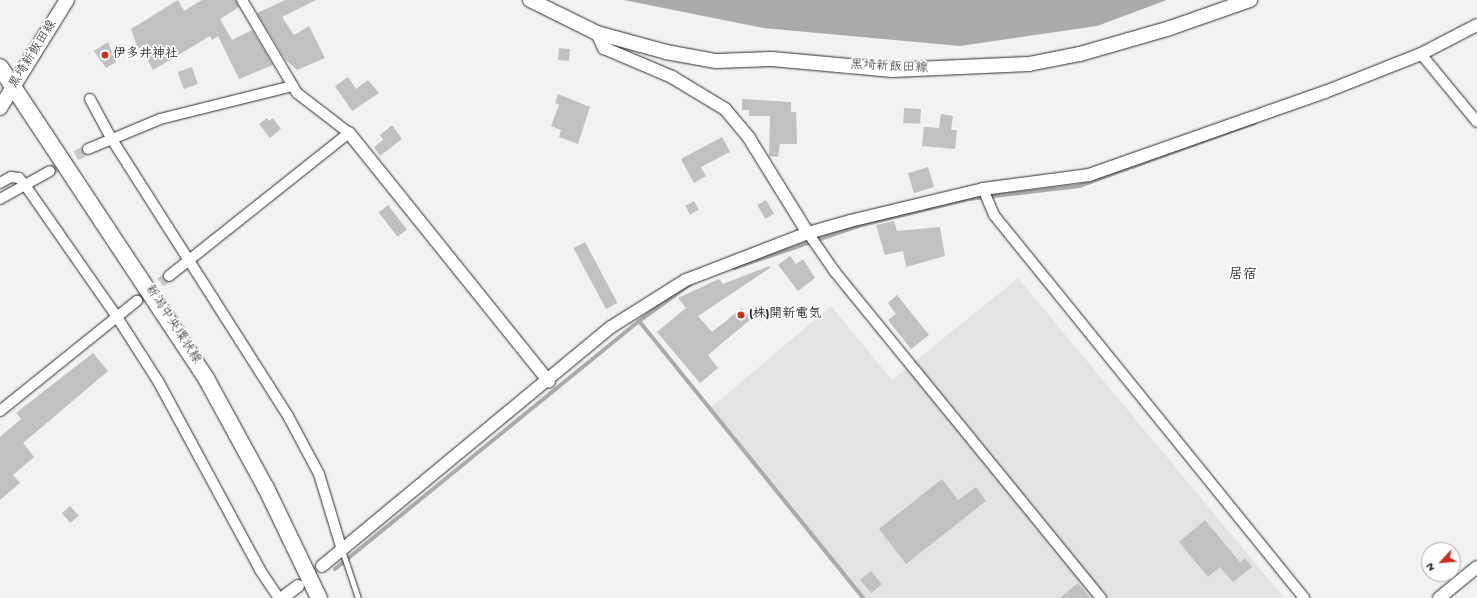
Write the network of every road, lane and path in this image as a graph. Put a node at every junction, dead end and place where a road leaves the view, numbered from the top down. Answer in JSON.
{"nodes":[{"id":1,"x":67,"y":0,"type":"edge"},
{"id":2,"x":242,"y":0,"type":"edge"},
{"id":3,"x":530,"y":0,"type":"edge"},
{"id":4,"x":1250,"y":0,"type":"edge"},
{"id":5,"x":1477,"y":25,"type":"edge"},
{"id":6,"x":597,"y":33,"type":"junction"},
{"id":7,"x":1421,"y":54,"type":"junction"},
{"id":8,"x":0,"y":67,"type":"edge"},
{"id":9,"x":292,"y":86,"type":"junction"},
{"id":10,"x":14,"y":89,"type":"junction"},
{"id":11,"x":90,"y":99,"type":"dead end"},
{"id":12,"x":0,"y":108,"type":"edge"},
{"id":13,"x":1477,"y":122,"type":"edge"},
{"id":14,"x":349,"y":133,"type":"junction"},
{"id":15,"x":111,"y":138,"type":"junction"},
{"id":16,"x":88,"y":150,"type":"tunnel mouth"},
{"id":17,"x":50,"y":171,"type":"tunnel mouth"},
{"id":18,"x":0,"y":183,"type":"edge"},
{"id":19,"x":25,"y":185,"type":"junction"},
{"id":20,"x":983,"y":189,"type":"junction"},
{"id":21,"x":0,"y":199,"type":"edge"},
{"id":22,"x":808,"y":233,"type":"junction"},
{"id":23,"x":189,"y":260,"type":"junction"},
{"id":24,"x":169,"y":276,"type":"tunnel mouth"},
{"id":25,"x":137,"y":301,"type":"tunnel mouth"},
{"id":26,"x":117,"y":317,"type":"junction"},
{"id":27,"x":549,"y":382,"type":"junction"},
{"id":28,"x":0,"y":410,"type":"edge"},
{"id":29,"x":342,"y":550,"type":"junction"},
{"id":30,"x":322,"y":566,"type":"dead end"},
{"id":31,"x":1477,"y":567,"type":"edge"},
{"id":32,"x":298,"y":586,"type":"dead end"},
{"id":33,"x":280,"y":598,"type":"edge"},
{"id":34,"x":318,"y":598,"type":"edge"},
{"id":35,"x":358,"y":598,"type":"edge"},
{"id":36,"x":1101,"y":598,"type":"edge"},
{"id":37,"x":1304,"y":598,"type":"edge"},
{"id":38,"x":1439,"y":598,"type":"edge"}],
"edges":[{"from":1,"to":10,"type":"main road","name":"黒埼新飯田線"},
{"from":2,"to":9,"type":"street"},
{"from":3,"to":6,"type":"main road","name":"黒埼新飯田線"},
{"from":4,"to":6,"type":"main road","name":"黒埼新飯田線"},
{"from":5,"to":7,"type":"street"},
{"from":6,"to":22,"type":"street"},
{"from":7,"to":13,"type":"street"},
{"from":7,"to":20,"type":"street"},
{"from":8,"to":10,"type":"main road","name":"新潟中央環状線"},
{"from":9,"to":14,"type":"street"},
{"from":9,"to":15,"type":"street"},
{"from":10,"to":12,"type":"main road","name":"黒埼新飯田線"},
{"from":10,"to":34,"type":"main road","name":"新潟中央環状線"},
{"from":11,"to":15,"type":"street"},
{"from":14,"to":23,"type":"street"},
{"from":14,"to":27,"type":"street"},
{"from":15,"to":16,"type":"street"},
{"from":15,"to":23,"type":"street"},
{"from":17,"to":19,"type":"street"},
{"from":18,"to":19,"type":"street"},
{"from":19,"to":21,"type":"street"},
{"from":19,"to":26,"type":"street"},
{"from":20,"to":22,"type":"street"},
{"from":20,"to":37,"type":"street"},
{"from":22,"to":27,"type":"street"},
{"from":22,"to":36,"type":"street"},
{"from":23,"to":24,"type":"street"},
{"from":23,"to":29,"type":"street"},
{"from":25,"to":26,"type":"street"},
{"from":26,"to":28,"type":"street"},
{"from":26,"to":33,"type":"street"},
{"from":27,"to":29,"type":"street"},
{"from":29,"to":30,"type":"street"},
{"from":29,"to":35,"type":"lane"},
{"from":31,"to":38,"type":"street"},
{"from":32,"to":33,"type":"street"}]}
